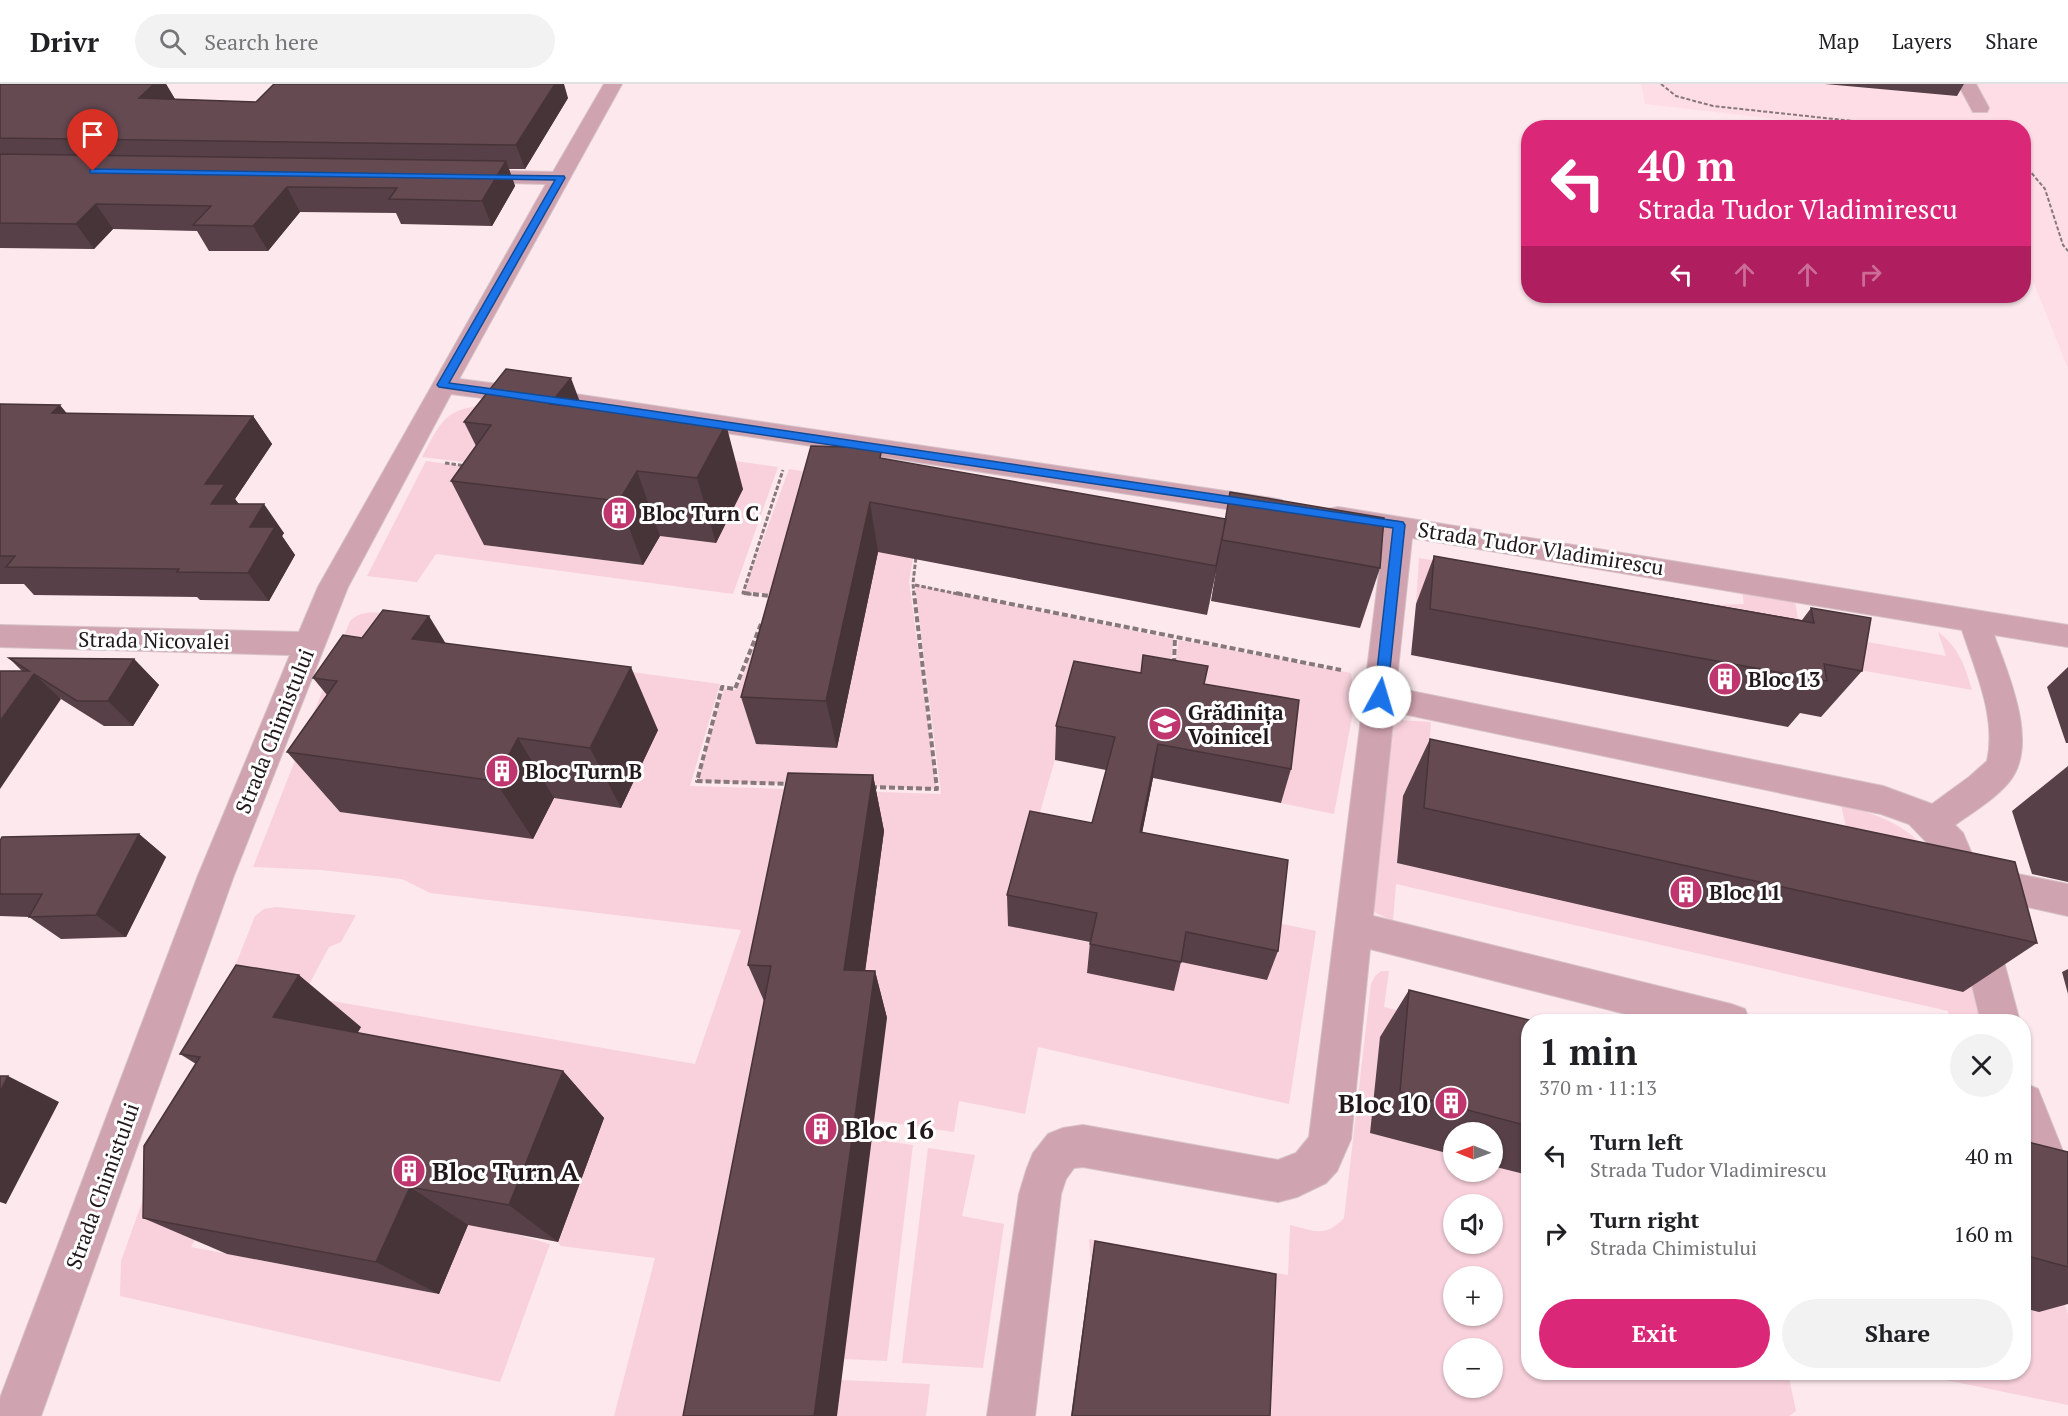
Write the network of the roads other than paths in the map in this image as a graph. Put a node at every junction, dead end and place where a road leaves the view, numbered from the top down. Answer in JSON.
{"nodes":[{"id":1,"x":613,"y":84,"type":"edge"},
{"id":2,"x":1967,"y":84,"type":"edge"},
{"id":3,"x":1980,"y":108,"type":"dead end"},
{"id":4,"x":453,"y":176,"type":"edge"},
{"id":5,"x":561,"y":178,"type":"junction"},
{"id":6,"x":443,"y":385,"type":"junction"},
{"id":7,"x":1399,"y":525,"type":"junction"},
{"id":8,"x":1974,"y":620,"type":"junction"},
{"id":9,"x":0,"y":636,"type":"edge"},
{"id":10,"x":2068,"y":636,"type":"edge"},
{"id":11,"x":309,"y":644,"type":"junction"},
{"id":12,"x":1380,"y":697,"type":"junction"},
{"id":13,"x":1931,"y":823,"type":"junction"},
{"id":14,"x":1964,"y":878,"type":"junction"},
{"id":15,"x":2068,"y":900,"type":"edge"},
{"id":16,"x":1354,"y":928,"type":"junction"},
{"id":17,"x":1699,"y":1014,"type":"edge"},
{"id":18,"x":1999,"y":1014,"type":"edge"},
{"id":19,"x":2031,"y":1122,"type":"edge"},
{"id":20,"x":2068,"y":1220,"type":"edge"},
{"id":21,"x":17,"y":1416,"type":"edge"},
{"id":22,"x":1011,"y":1416,"type":"edge"}],
"edges":[{"from":1,"to":5,"type":"street","name":"Strada Chimistului"},
{"from":2,"to":3,"type":"street"},
{"from":4,"to":5,"type":"street"},
{"from":5,"to":6,"type":"street","name":"Strada Chimistului"},
{"from":6,"to":7,"type":"street","name":"Strada Tudor Vladimirescu"},
{"from":6,"to":11,"type":"street","name":"Strada Chimistului"},
{"from":7,"to":8,"type":"street","name":"Strada Tudor Vladimirescu"},
{"from":7,"to":12,"type":"street"},
{"from":8,"to":10,"type":"street","name":"Strada Tudor Vladimirescu"},
{"from":8,"to":13,"type":"street"},
{"from":9,"to":11,"type":"street","name":"Strada Nicovalei"},
{"from":11,"to":21,"type":"street","name":"Strada Chimistului"},
{"from":12,"to":13,"type":"street"},
{"from":12,"to":16,"type":"street"},
{"from":13,"to":14,"type":"street"},
{"from":14,"to":15,"type":"street"},
{"from":14,"to":18,"type":"street"},
{"from":16,"to":17,"type":"street"},
{"from":16,"to":22,"type":"street"},
{"from":19,"to":20,"type":"street"}]}
